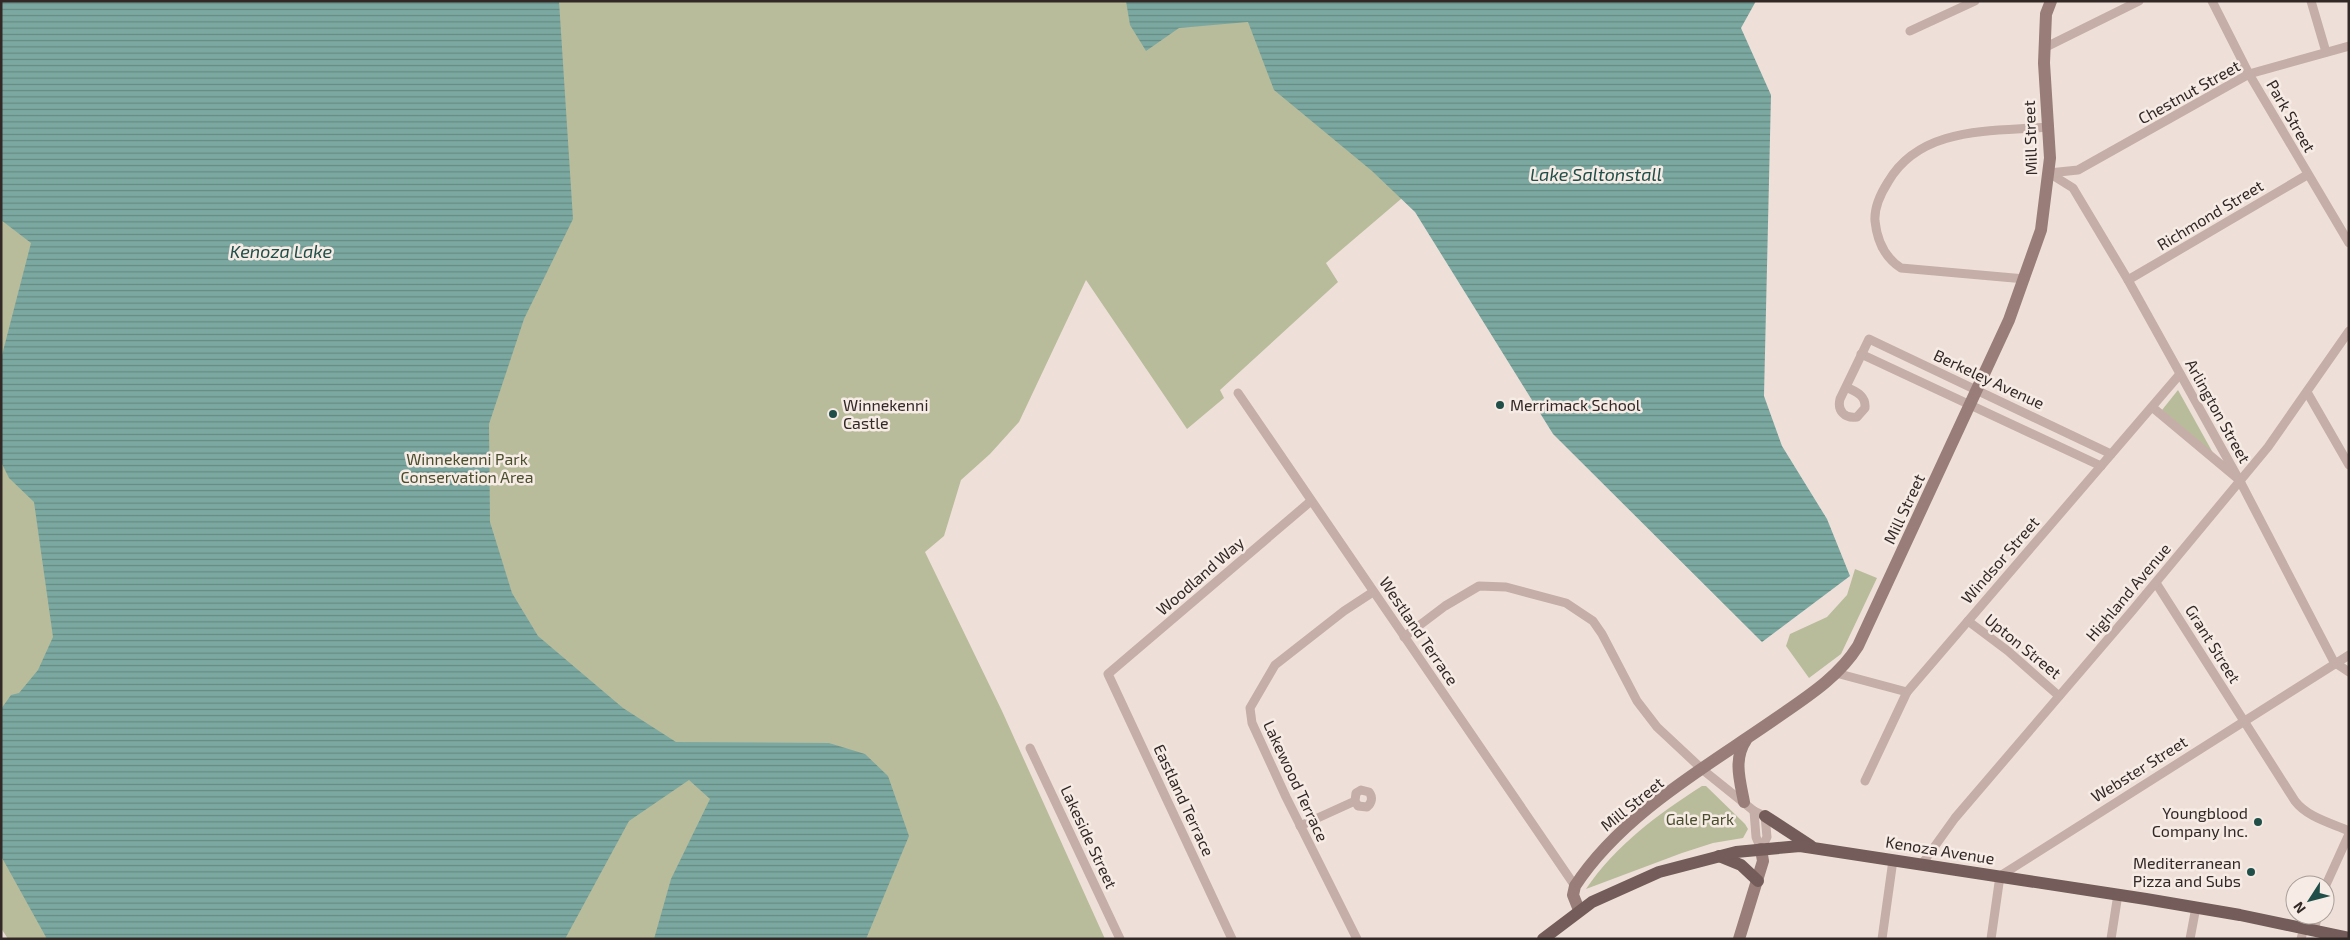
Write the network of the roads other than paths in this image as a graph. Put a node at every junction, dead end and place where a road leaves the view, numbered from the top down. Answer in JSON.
{"nodes":[{"id":1,"x":1975,"y":1,"type":"edge"},
{"id":2,"x":2051,"y":1,"type":"edge"},
{"id":3,"x":2139,"y":1,"type":"edge"},
{"id":4,"x":2212,"y":1,"type":"edge"},
{"id":5,"x":2311,"y":1,"type":"edge"},
{"id":6,"x":1910,"y":31,"type":"dead end"},
{"id":7,"x":2349,"y":46,"type":"edge"},
{"id":8,"x":2044,"y":48,"type":"junction"},
{"id":9,"x":2326,"y":52,"type":"junction"},
{"id":10,"x":2249,"y":74,"type":"junction"},
{"id":11,"x":2049,"y":127,"type":"junction"},
{"id":12,"x":2049,"y":173,"type":"junction"},
{"id":13,"x":2307,"y":175,"type":"junction"},
{"id":14,"x":2349,"y":243,"type":"edge"},
{"id":15,"x":2025,"y":279,"type":"junction"},
{"id":16,"x":2128,"y":280,"type":"junction"},
{"id":17,"x":2349,"y":332,"type":"edge"},
{"id":18,"x":1862,"y":354,"type":"junction"},
{"id":19,"x":2180,"y":374,"type":"junction"},
{"id":20,"x":1846,"y":386,"type":"dead end"},
{"id":21,"x":1977,"y":391,"type":"junction"},
{"id":22,"x":2307,"y":392,"type":"junction"},
{"id":23,"x":1238,"y":393,"type":"dead end"},
{"id":24,"x":1971,"y":405,"type":"junction"},
{"id":25,"x":2152,"y":407,"type":"junction"},
{"id":26,"x":2111,"y":454,"type":"junction"},
{"id":27,"x":2349,"y":465,"type":"edge"},
{"id":28,"x":2101,"y":466,"type":"junction"},
{"id":29,"x":2240,"y":482,"type":"junction"},
{"id":30,"x":1311,"y":500,"type":"junction"},
{"id":31,"x":2156,"y":583,"type":"junction"},
{"id":32,"x":1373,"y":592,"type":"junction"},
{"id":33,"x":1968,"y":621,"type":"junction"},
{"id":34,"x":1404,"y":637,"type":"junction"},
{"id":35,"x":2349,"y":655,"type":"edge"},
{"id":36,"x":2334,"y":662,"type":"junction"},
{"id":37,"x":2349,"y":672,"type":"edge"},
{"id":38,"x":1836,"y":673,"type":"junction"},
{"id":39,"x":1108,"y":674,"type":"joint"},
{"id":40,"x":1907,"y":692,"type":"junction"},
{"id":41,"x":2059,"y":696,"type":"junction"},
{"id":42,"x":2244,"y":721,"type":"junction"},
{"id":43,"x":1746,"y":740,"type":"junction"},
{"id":44,"x":1030,"y":748,"type":"dead end"},
{"id":45,"x":1703,"y":770,"type":"junction"},
{"id":46,"x":1866,"y":781,"type":"dead end"},
{"id":47,"x":1355,"y":801,"type":"dead end"},
{"id":48,"x":1754,"y":810,"type":"junction"},
{"id":49,"x":1300,"y":826,"type":"junction"},
{"id":50,"x":2349,"y":832,"type":"edge"},
{"id":51,"x":1813,"y":847,"type":"junction"},
{"id":52,"x":1762,"y":849,"type":"junction"},
{"id":53,"x":1719,"y":856,"type":"junction"},
{"id":54,"x":1893,"y":860,"type":"junction"},
{"id":55,"x":1922,"y":864,"type":"junction"},
{"id":56,"x":2330,"y":875,"type":"edge"},
{"id":57,"x":2000,"y":876,"type":"junction"},
{"id":58,"x":1758,"y":881,"type":"junction"},
{"id":59,"x":1575,"y":886,"type":"junction"},
{"id":60,"x":2118,"y":894,"type":"junction"},
{"id":61,"x":2196,"y":907,"type":"junction"},
{"id":62,"x":1579,"y":910,"type":"junction"},
{"id":63,"x":2306,"y":932,"type":"edge"},
{"id":64,"x":2349,"y":938,"type":"edge"},
{"id":65,"x":1120,"y":939,"type":"edge"},
{"id":66,"x":1232,"y":939,"type":"edge"},
{"id":67,"x":1357,"y":939,"type":"edge"},
{"id":68,"x":1543,"y":939,"type":"edge"},
{"id":69,"x":1739,"y":939,"type":"edge"},
{"id":70,"x":1882,"y":939,"type":"edge"},
{"id":71,"x":1991,"y":939,"type":"edge"},
{"id":72,"x":2111,"y":939,"type":"edge"},
{"id":73,"x":2190,"y":939,"type":"edge"}],
"edges":[{"from":1,"to":6,"type":"street"},
{"from":2,"to":8,"type":"main road","name":"Mill Street"},
{"from":3,"to":8,"type":"street"},
{"from":4,"to":10,"type":"street","name":"Park Street"},
{"from":5,"to":9,"type":"street"},
{"from":7,"to":9,"type":"street","name":"Chestnut Street"},
{"from":8,"to":11,"type":"main road","name":"Mill Street"},
{"from":9,"to":10,"type":"street","name":"Chestnut Street"},
{"from":10,"to":12,"type":"street","name":"Chestnut Street"},
{"from":10,"to":13,"type":"street","name":"Park Street"},
{"from":11,"to":12,"type":"main road","name":"Mill Street"},
{"from":11,"to":15,"type":"street"},
{"from":12,"to":15,"type":"main road","name":"Mill Street"},
{"from":12,"to":16,"type":"street","name":"Arlington Street"},
{"from":13,"to":14,"type":"street","name":"Park Street"},
{"from":13,"to":16,"type":"street","name":"Richmond Street"},
{"from":15,"to":21,"type":"main road","name":"Mill Street"},
{"from":16,"to":19,"type":"street","name":"Arlington Street"},
{"from":17,"to":22,"type":"street","name":"Highland Avenue"},
{"from":18,"to":20,"type":"street","name":"Berkeley Avenue"},
{"from":18,"to":21,"type":"street","name":"Berkeley Avenue"},
{"from":18,"to":24,"type":"street","name":"Berkeley Avenue"},
{"from":19,"to":25,"type":"street","name":"Windsor Street"},
{"from":19,"to":29,"type":"street","name":"Arlington Street"},
{"from":21,"to":24,"type":"main road","name":"Mill Street"},
{"from":21,"to":26,"type":"street","name":"Berkeley Avenue"},
{"from":22,"to":27,"type":"street"},
{"from":22,"to":29,"type":"street","name":"Highland Avenue"},
{"from":23,"to":30,"type":"street","name":"Westland Terrace"},
{"from":24,"to":28,"type":"street","name":"Berkeley Avenue"},
{"from":24,"to":38,"type":"main road","name":"Mill Street"},
{"from":25,"to":26,"type":"street","name":"Windsor Street"},
{"from":25,"to":29,"type":"street"},
{"from":26,"to":28,"type":"street","name":"Windsor Street"},
{"from":28,"to":33,"type":"street","name":"Windsor Street"},
{"from":29,"to":31,"type":"street","name":"Highland Avenue"},
{"from":29,"to":36,"type":"street","name":"Arlington Street"},
{"from":30,"to":32,"type":"street","name":"Westland Terrace"},
{"from":30,"to":39,"type":"street","name":"Woodland Way"},
{"from":31,"to":41,"type":"street","name":"Highland Avenue"},
{"from":31,"to":42,"type":"street","name":"Grant Street"},
{"from":32,"to":34,"type":"street","name":"Westland Terrace"},
{"from":32,"to":49,"type":"street","name":"Lakewood Terrace"},
{"from":33,"to":40,"type":"street","name":"Windsor Street"},
{"from":33,"to":41,"type":"street","name":"Upton Street"},
{"from":34,"to":45,"type":"street"},
{"from":34,"to":59,"type":"street","name":"Westland Terrace"},
{"from":35,"to":36,"type":"street","name":"Webster Street"},
{"from":36,"to":37,"type":"street","name":"Arlington Street"},
{"from":36,"to":42,"type":"street","name":"Webster Street"},
{"from":38,"to":40,"type":"street"},
{"from":38,"to":43,"type":"main road","name":"Mill Street"},
{"from":39,"to":66,"type":"street","name":"Eastland Terrace"},
{"from":40,"to":46,"type":"street","name":"Windsor Street"},
{"from":41,"to":55,"type":"street","name":"Highland Avenue"},
{"from":42,"to":50,"type":"street","name":"Grant Street"},
{"from":42,"to":57,"type":"street","name":"Webster Street"},
{"from":43,"to":45,"type":"main road","name":"Mill Street"},
{"from":43,"to":48,"type":"main road"},
{"from":44,"to":65,"type":"street","name":"Lakeside Street"},
{"from":45,"to":48,"type":"street"},
{"from":45,"to":59,"type":"main road","name":"Mill Street"},
{"from":47,"to":49,"type":"street"},
{"from":48,"to":51,"type":"main road"},
{"from":48,"to":52,"type":"street"},
{"from":49,"to":67,"type":"street","name":"Lakewood Terrace"},
{"from":50,"to":56,"type":"street"},
{"from":51,"to":52,"type":"main road","name":"Kenoza Avenue"},
{"from":51,"to":54,"type":"main road","name":"Kenoza Avenue"},
{"from":52,"to":53,"type":"main road","name":"Kenoza Avenue"},
{"from":52,"to":58,"type":"main road"},
{"from":53,"to":58,"type":"main road"},
{"from":53,"to":62,"type":"main road","name":"Kenoza Avenue"},
{"from":54,"to":55,"type":"main road","name":"Kenoza Avenue"},
{"from":54,"to":70,"type":"street"},
{"from":55,"to":57,"type":"main road","name":"Kenoza Avenue"},
{"from":57,"to":60,"type":"main road","name":"Kenoza Avenue"},
{"from":57,"to":71,"type":"street"},
{"from":58,"to":69,"type":"main road"},
{"from":59,"to":62,"type":"main road"},
{"from":60,"to":61,"type":"main road","name":"Kenoza Avenue"},
{"from":60,"to":72,"type":"street"},
{"from":61,"to":63,"type":"main road","name":"Kenoza Avenue"},
{"from":61,"to":73,"type":"street"},
{"from":62,"to":68,"type":"main road","name":"Kenoza Avenue"},
{"from":63,"to":64,"type":"main road","name":"Kenoza Avenue"}]}
